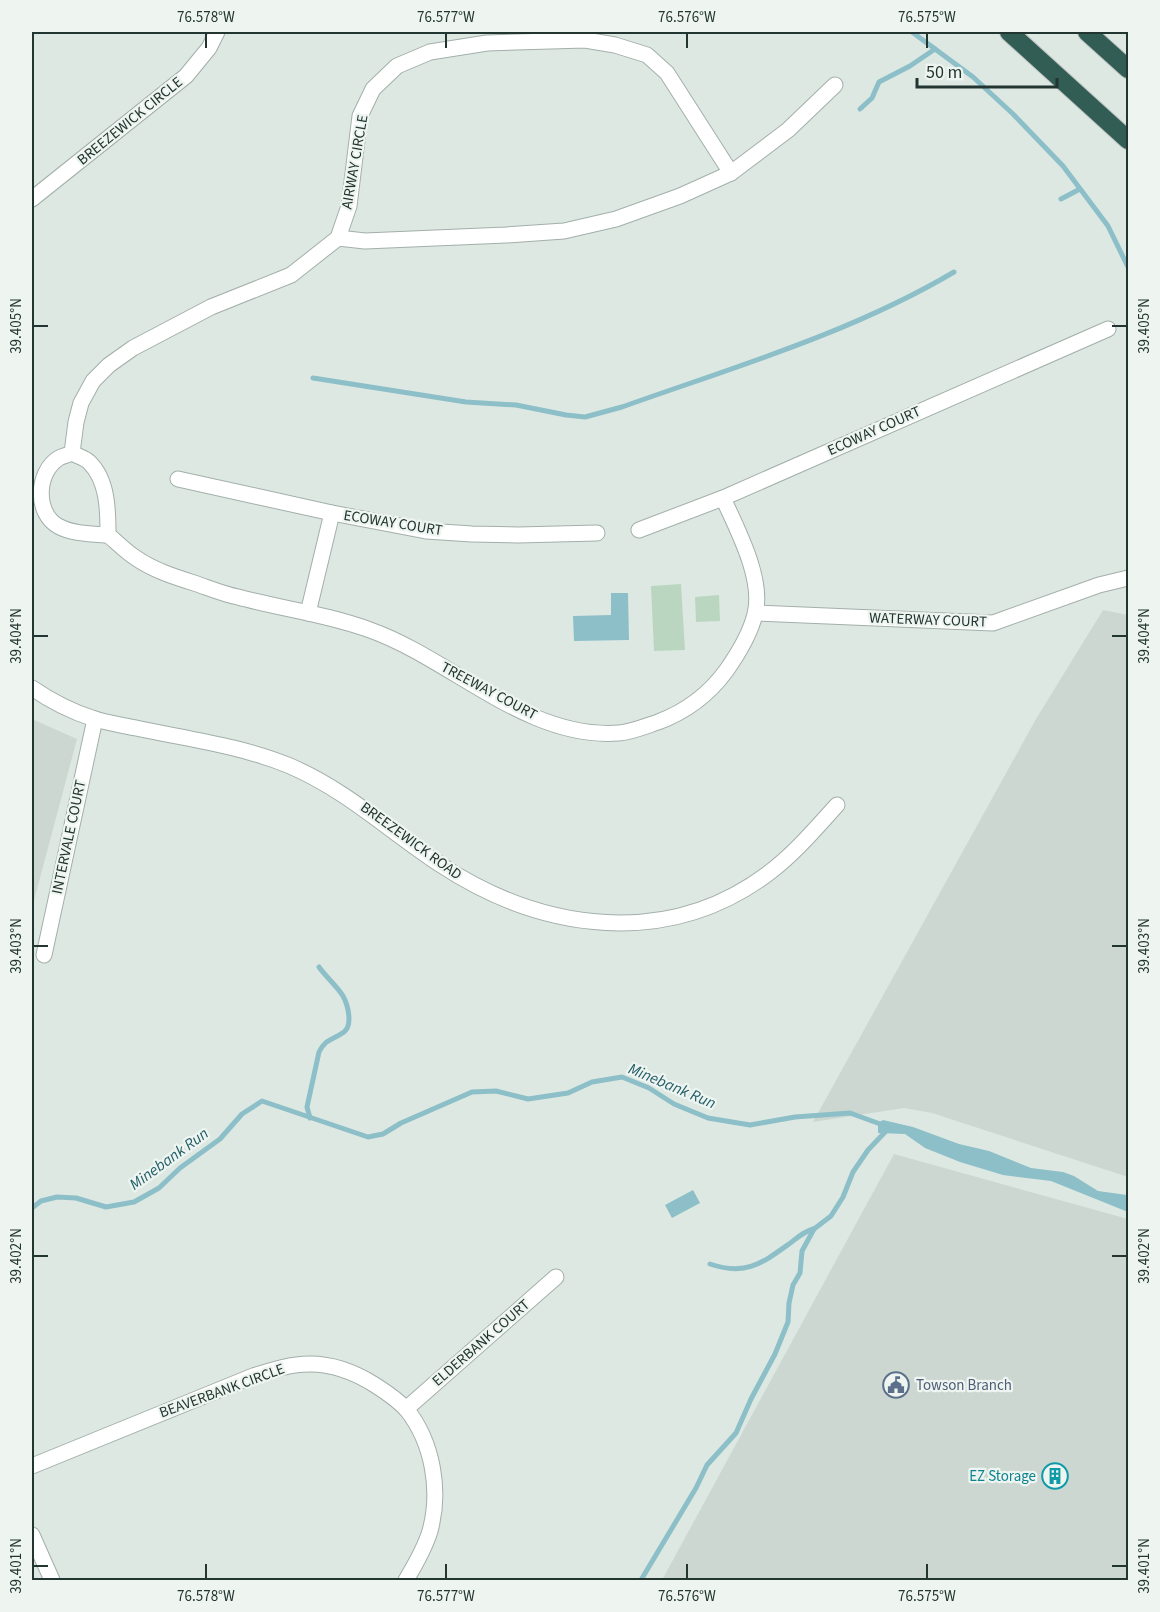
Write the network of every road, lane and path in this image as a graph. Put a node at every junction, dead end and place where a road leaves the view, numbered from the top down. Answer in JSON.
{"nodes":[{"id":1,"x":217,"y":32,"type":"edge"},
{"id":2,"x":1009,"y":32,"type":"edge"},
{"id":3,"x":1087,"y":32,"type":"edge"},
{"id":4,"x":1128,"y":69,"type":"edge"},
{"id":5,"x":835,"y":85,"type":"dead end"},
{"id":6,"x":1128,"y":140,"type":"edge"},
{"id":7,"x":731,"y":173,"type":"junction"},
{"id":8,"x":32,"y":199,"type":"edge"},
{"id":9,"x":338,"y":238,"type":"junction"},
{"id":10,"x":1108,"y":328,"type":"dead end"},
{"id":11,"x":72,"y":453,"type":"junction"},
{"id":12,"x":38,"y":479,"type":"edge"},
{"id":13,"x":178,"y":479,"type":"dead end"},
{"id":14,"x":723,"y":498,"type":"junction"},
{"id":15,"x":332,"y":513,"type":"junction"},
{"id":16,"x":32,"y":516,"type":"edge"},
{"id":17,"x":50,"y":520,"type":"junction"},
{"id":18,"x":639,"y":530,"type":"dead end"},
{"id":19,"x":597,"y":533,"type":"dead end"},
{"id":20,"x":108,"y":535,"type":"junction"},
{"id":21,"x":1128,"y":578,"type":"edge"},
{"id":22,"x":308,"y":613,"type":"junction"},
{"id":23,"x":756,"y":613,"type":"junction"},
{"id":24,"x":32,"y":688,"type":"edge"},
{"id":25,"x":94,"y":719,"type":"junction"},
{"id":26,"x":837,"y":805,"type":"dead end"},
{"id":27,"x":44,"y":955,"type":"dead end"},
{"id":28,"x":556,"y":1277,"type":"dead end"},
{"id":29,"x":406,"y":1409,"type":"junction"},
{"id":30,"x":32,"y":1466,"type":"edge"},
{"id":31,"x":32,"y":1535,"type":"edge"},
{"id":32,"x":52,"y":1581,"type":"edge"},
{"id":33,"x":406,"y":1581,"type":"edge"}],
"edges":[{"from":1,"to":8,"type":"street","name":"BREEZEWICK CIRCLE"},
{"from":2,"to":6,"type":"highway"},
{"from":3,"to":4,"type":"highway"},
{"from":5,"to":7,"type":"street"},
{"from":7,"to":9,"type":"street"},
{"from":7,"to":9,"type":"street","name":"AIRWAY CIRCLE"},
{"from":9,"to":11,"type":"street"},
{"from":10,"to":14,"type":"street","name":"ECOWAY COURT"},
{"from":11,"to":12,"type":"street"},
{"from":11,"to":20,"type":"street"},
{"from":12,"to":17,"type":"street"},
{"from":13,"to":15,"type":"street","name":"ECOWAY COURT"},
{"from":14,"to":18,"type":"street","name":"ECOWAY COURT"},
{"from":14,"to":23,"type":"street","name":"TREEWAY COURT"},
{"from":15,"to":19,"type":"street","name":"ECOWAY COURT"},
{"from":15,"to":22,"type":"street","name":"ECOWAY COURT"},
{"from":16,"to":17,"type":"street"},
{"from":17,"to":20,"type":"street"},
{"from":20,"to":22,"type":"street","name":"TREEWAY COURT"},
{"from":21,"to":23,"type":"street","name":"WATERWAY COURT"},
{"from":22,"to":23,"type":"street","name":"TREEWAY COURT"},
{"from":24,"to":25,"type":"street","name":"BREEZEWICK ROAD"},
{"from":25,"to":26,"type":"street","name":"BREEZEWICK ROAD"},
{"from":25,"to":27,"type":"street","name":"INTERVALE COURT"},
{"from":28,"to":29,"type":"street","name":"ELDERBANK COURT"},
{"from":29,"to":30,"type":"street","name":"BEAVERBANK CIRCLE"},
{"from":29,"to":33,"type":"street","name":"BEAVERBANK CIRCLE"},
{"from":31,"to":32,"type":"street"}]}
